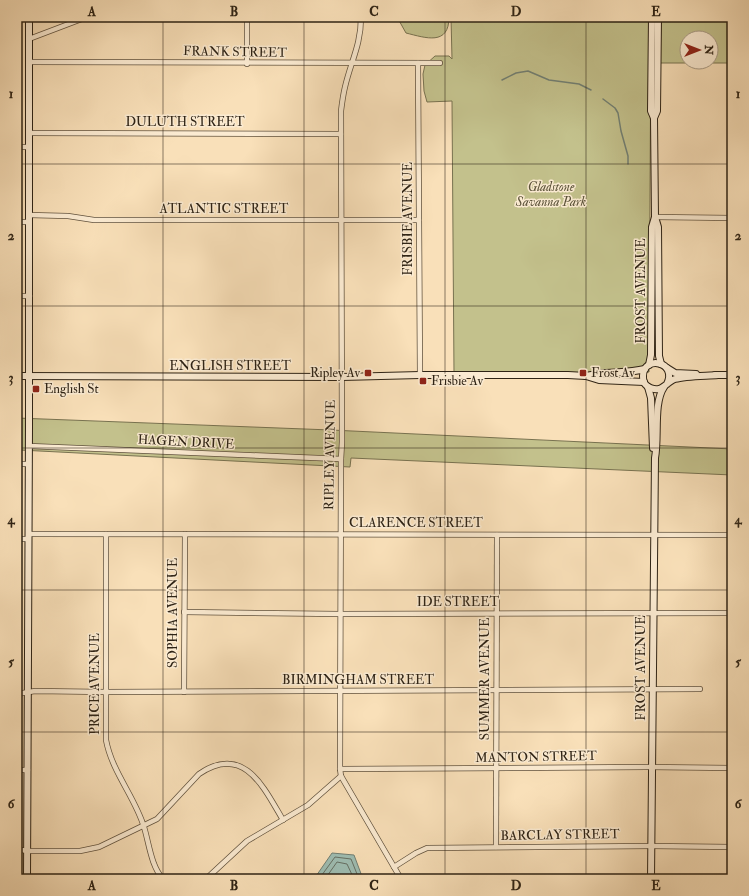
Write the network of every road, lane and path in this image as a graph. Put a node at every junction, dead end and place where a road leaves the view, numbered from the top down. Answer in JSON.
{"nodes":[{"id":1,"x":29,"y":17,"type":"edge"},
{"id":2,"x":87,"y":17,"type":"edge"},
{"id":3,"x":247,"y":17,"type":"edge"},
{"id":4,"x":361,"y":17,"type":"edge"},
{"id":5,"x":652,"y":17,"type":"edge"},
{"id":6,"x":658,"y":17,"type":"edge"},
{"id":7,"x":29,"y":39,"type":"junction"},
{"id":8,"x":29,"y":62,"type":"junction"},
{"id":9,"x":418,"y":63,"type":"junction"},
{"id":10,"x":440,"y":63,"type":"dead end"},
{"id":11,"x":247,"y":64,"type":"junction"},
{"id":12,"x":353,"y":64,"type":"junction"},
{"id":13,"x":654,"y":118,"type":"junction"},
{"id":14,"x":29,"y":133,"type":"junction"},
{"id":15,"x":341,"y":134,"type":"junction"},
{"id":16,"x":17,"y":147,"type":"edge"},
{"id":17,"x":29,"y":147,"type":"junction"},
{"id":18,"x":655,"y":217,"type":"junction"},
{"id":19,"x":29,"y":218,"type":"junction"},
{"id":20,"x":732,"y":218,"type":"edge"},
{"id":21,"x":341,"y":220,"type":"junction"},
{"id":22,"x":419,"y":220,"type":"junction"},
{"id":23,"x":17,"y":222,"type":"edge"},
{"id":24,"x":17,"y":296,"type":"edge"},
{"id":25,"x":30,"y":296,"type":"junction"},
{"id":26,"x":661,"y":364,"type":"junction"},
{"id":27,"x":647,"y":367,"type":"junction"},
{"id":28,"x":667,"y":368,"type":"junction"},
{"id":29,"x":420,"y":375,"type":"junction"},
{"id":30,"x":718,"y":375,"type":"junction"},
{"id":31,"x":732,"y":375,"type":"edge"},
{"id":32,"x":17,"y":376,"type":"edge"},
{"id":33,"x":30,"y":376,"type":"junction"},
{"id":34,"x":586,"y":376,"type":"junction"},
{"id":35,"x":342,"y":377,"type":"junction"},
{"id":36,"x":646,"y":384,"type":"junction"},
{"id":37,"x":666,"y":385,"type":"junction"},
{"id":38,"x":29,"y":446,"type":"junction"},
{"id":39,"x":655,"y":458,"type":"junction"},
{"id":40,"x":341,"y":459,"type":"junction"},
{"id":41,"x":17,"y":464,"type":"edge"},
{"id":42,"x":29,"y":464,"type":"junction"},
{"id":43,"x":106,"y":534,"type":"junction"},
{"id":44,"x":185,"y":534,"type":"junction"},
{"id":45,"x":341,"y":534,"type":"junction"},
{"id":46,"x":497,"y":535,"type":"junction"},
{"id":47,"x":653,"y":535,"type":"junction"},
{"id":48,"x":732,"y":535,"type":"edge"},
{"id":49,"x":28,"y":537,"type":"junction"},
{"id":50,"x":17,"y":539,"type":"edge"},
{"id":51,"x":184,"y":612,"type":"junction"},
{"id":52,"x":497,"y":613,"type":"junction"},
{"id":53,"x":652,"y":613,"type":"junction"},
{"id":54,"x":732,"y":613,"type":"edge"},
{"id":55,"x":340,"y":614,"type":"junction"},
{"id":56,"x":700,"y":689,"type":"dead end"},
{"id":57,"x":652,"y":690,"type":"junction"},
{"id":58,"x":496,"y":691,"type":"junction"},
{"id":59,"x":106,"y":692,"type":"junction"},
{"id":60,"x":184,"y":692,"type":"junction"},
{"id":61,"x":340,"y":692,"type":"junction"},
{"id":62,"x":28,"y":693,"type":"junction"},
{"id":63,"x":17,"y":694,"type":"edge"},
{"id":64,"x":652,"y":767,"type":"junction"},
{"id":65,"x":732,"y":768,"type":"edge"},
{"id":66,"x":340,"y":769,"type":"junction"},
{"id":67,"x":496,"y":769,"type":"junction"},
{"id":68,"x":17,"y":770,"type":"edge"},
{"id":69,"x":28,"y":770,"type":"junction"},
{"id":70,"x":341,"y":776,"type":"junction"},
{"id":71,"x":283,"y":820,"type":"junction"},
{"id":72,"x":144,"y":825,"type":"junction"},
{"id":73,"x":651,"y":846,"type":"junction"},
{"id":74,"x":496,"y":847,"type":"junction"},
{"id":75,"x":732,"y":847,"type":"edge"},
{"id":76,"x":17,"y":849,"type":"edge"},
{"id":77,"x":27,"y":851,"type":"junction"},
{"id":78,"x":394,"y":867,"type":"junction"},
{"id":79,"x":27,"y":879,"type":"edge"},
{"id":80,"x":163,"y":879,"type":"edge"},
{"id":81,"x":206,"y":879,"type":"edge"},
{"id":82,"x":401,"y":879,"type":"edge"},
{"id":83,"x":651,"y":879,"type":"edge"}],
"edges":[{"from":1,"to":7,"type":"street"},
{"from":2,"to":7,"type":"street"},
{"from":3,"to":11,"type":"street"},
{"from":4,"to":12,"type":"street","name":"RIPLEY AVENUE"},
{"from":5,"to":13,"type":"street","name":"FROST AVENUE"},
{"from":6,"to":13,"type":"street","name":"FROST AVENUE"},
{"from":7,"to":8,"type":"street"},
{"from":8,"to":11,"type":"street","name":"FRANK STREET"},
{"from":8,"to":14,"type":"street"},
{"from":9,"to":10,"type":"street","name":"FRANK STREET"},
{"from":9,"to":12,"type":"street","name":"FRANK STREET"},
{"from":9,"to":22,"type":"street","name":"FRISBIE AVENUE"},
{"from":11,"to":12,"type":"street","name":"FRANK STREET"},
{"from":12,"to":15,"type":"street","name":"RIPLEY AVENUE"},
{"from":13,"to":18,"type":"street","name":"FROST AVENUE"},
{"from":14,"to":15,"type":"street","name":"DULUTH STREET"},
{"from":14,"to":17,"type":"street"},
{"from":15,"to":21,"type":"street","name":"RIPLEY AVENUE"},
{"from":16,"to":17,"type":"street"},
{"from":17,"to":19,"type":"street"},
{"from":18,"to":20,"type":"street"},
{"from":18,"to":26,"type":"street","name":"FROST AVENUE"},
{"from":18,"to":27,"type":"street","name":"FROST AVENUE"},
{"from":19,"to":21,"type":"street","name":"ATLANTIC STREET"},
{"from":19,"to":23,"type":"street","name":"ATLANTIC STREET"},
{"from":19,"to":25,"type":"street"},
{"from":21,"to":22,"type":"street","name":"ATLANTIC STREET"},
{"from":21,"to":35,"type":"street","name":"RIPLEY AVENUE"},
{"from":22,"to":29,"type":"street","name":"FRISBIE AVENUE"},
{"from":24,"to":25,"type":"street"},
{"from":25,"to":33,"type":"street"},
{"from":26,"to":27,"type":"street"},
{"from":26,"to":28,"type":"street"},
{"from":27,"to":34,"type":"street","name":"ENGLISH STREET"},
{"from":27,"to":36,"type":"street"},
{"from":28,"to":30,"type":"street"},
{"from":28,"to":37,"type":"street"},
{"from":29,"to":34,"type":"street","name":"ENGLISH STREET"},
{"from":29,"to":35,"type":"street","name":"ENGLISH STREET"},
{"from":30,"to":31,"type":"street"},
{"from":30,"to":37,"type":"street"},
{"from":32,"to":33,"type":"street","name":"ENGLISH STREET"},
{"from":33,"to":35,"type":"street","name":"ENGLISH STREET"},
{"from":33,"to":38,"type":"street"},
{"from":34,"to":36,"type":"street","name":"ENGLISH STREET"},
{"from":35,"to":40,"type":"street","name":"RIPLEY AVENUE"},
{"from":36,"to":37,"type":"street"},
{"from":36,"to":39,"type":"street","name":"FROST AVENUE"},
{"from":37,"to":39,"type":"street","name":"FROST AVENUE"},
{"from":38,"to":40,"type":"street","name":"HAGEN DRIVE"},
{"from":38,"to":42,"type":"street"},
{"from":39,"to":47,"type":"street","name":"FROST AVENUE"},
{"from":40,"to":45,"type":"street","name":"RIPLEY AVENUE"},
{"from":41,"to":42,"type":"street"},
{"from":42,"to":49,"type":"street"},
{"from":43,"to":44,"type":"street","name":"CLARENCE STREET"},
{"from":43,"to":49,"type":"street","name":"CLARENCE STREET"},
{"from":43,"to":59,"type":"street","name":"PRICE AVENUE"},
{"from":44,"to":45,"type":"street","name":"CLARENCE STREET"},
{"from":44,"to":51,"type":"street","name":"SOPHIA AVENUE"},
{"from":45,"to":46,"type":"street","name":"CLARENCE STREET"},
{"from":45,"to":55,"type":"street","name":"RIPLEY AVENUE"},
{"from":46,"to":47,"type":"street","name":"CLARENCE STREET"},
{"from":46,"to":52,"type":"street","name":"SUMMER AVENUE"},
{"from":47,"to":48,"type":"street","name":"CLARENCE STREET"},
{"from":47,"to":53,"type":"street","name":"FROST AVENUE"},
{"from":49,"to":50,"type":"street","name":"CLARENCE STREET"},
{"from":49,"to":62,"type":"street"},
{"from":51,"to":55,"type":"street","name":"IDE STREET"},
{"from":51,"to":60,"type":"street","name":"SOPHIA AVENUE"},
{"from":52,"to":53,"type":"street","name":"IDE STREET"},
{"from":52,"to":55,"type":"street","name":"IDE STREET"},
{"from":52,"to":58,"type":"street","name":"SUMMER AVENUE"},
{"from":53,"to":54,"type":"street","name":"IDE STREET"},
{"from":53,"to":57,"type":"street","name":"FROST AVENUE"},
{"from":55,"to":61,"type":"street","name":"RIPLEY AVENUE"},
{"from":56,"to":57,"type":"street","name":"BIRMINGHAM STREET"},
{"from":57,"to":58,"type":"street","name":"BIRMINGHAM STREET"},
{"from":57,"to":64,"type":"street","name":"FROST AVENUE"},
{"from":58,"to":61,"type":"street","name":"BIRMINGHAM STREET"},
{"from":58,"to":67,"type":"street","name":"SUMMER AVENUE"},
{"from":59,"to":60,"type":"street","name":"BIRMINGHAM STREET"},
{"from":59,"to":62,"type":"street","name":"BIRMINGHAM STREET"},
{"from":59,"to":72,"type":"street","name":"PRICE AVENUE"},
{"from":60,"to":61,"type":"street","name":"BIRMINGHAM STREET"},
{"from":61,"to":66,"type":"street","name":"RIPLEY AVENUE"},
{"from":62,"to":63,"type":"street","name":"BIRMINGHAM STREET"},
{"from":62,"to":69,"type":"street"},
{"from":64,"to":65,"type":"street","name":"MANTON STREET"},
{"from":64,"to":67,"type":"street","name":"MANTON STREET"},
{"from":64,"to":73,"type":"street","name":"FROST AVENUE"},
{"from":66,"to":67,"type":"street","name":"MANTON STREET"},
{"from":66,"to":70,"type":"street","name":"RIPLEY AVENUE"},
{"from":67,"to":74,"type":"street","name":"SUMMER AVENUE"},
{"from":68,"to":69,"type":"street"},
{"from":69,"to":77,"type":"street"},
{"from":70,"to":71,"type":"street"},
{"from":70,"to":78,"type":"street","name":"RIPLEY AVENUE"},
{"from":71,"to":72,"type":"street"},
{"from":71,"to":81,"type":"street"},
{"from":72,"to":77,"type":"street"},
{"from":72,"to":80,"type":"street","name":"PRICE AVENUE"},
{"from":73,"to":74,"type":"street","name":"BARCLAY STREET"},
{"from":73,"to":75,"type":"street","name":"BARCLAY STREET"},
{"from":73,"to":83,"type":"street","name":"FROST AVENUE"},
{"from":74,"to":78,"type":"street","name":"BARCLAY STREET"},
{"from":76,"to":77,"type":"street"},
{"from":77,"to":79,"type":"street"},
{"from":78,"to":82,"type":"street","name":"RIPLEY AVENUE"}]}
